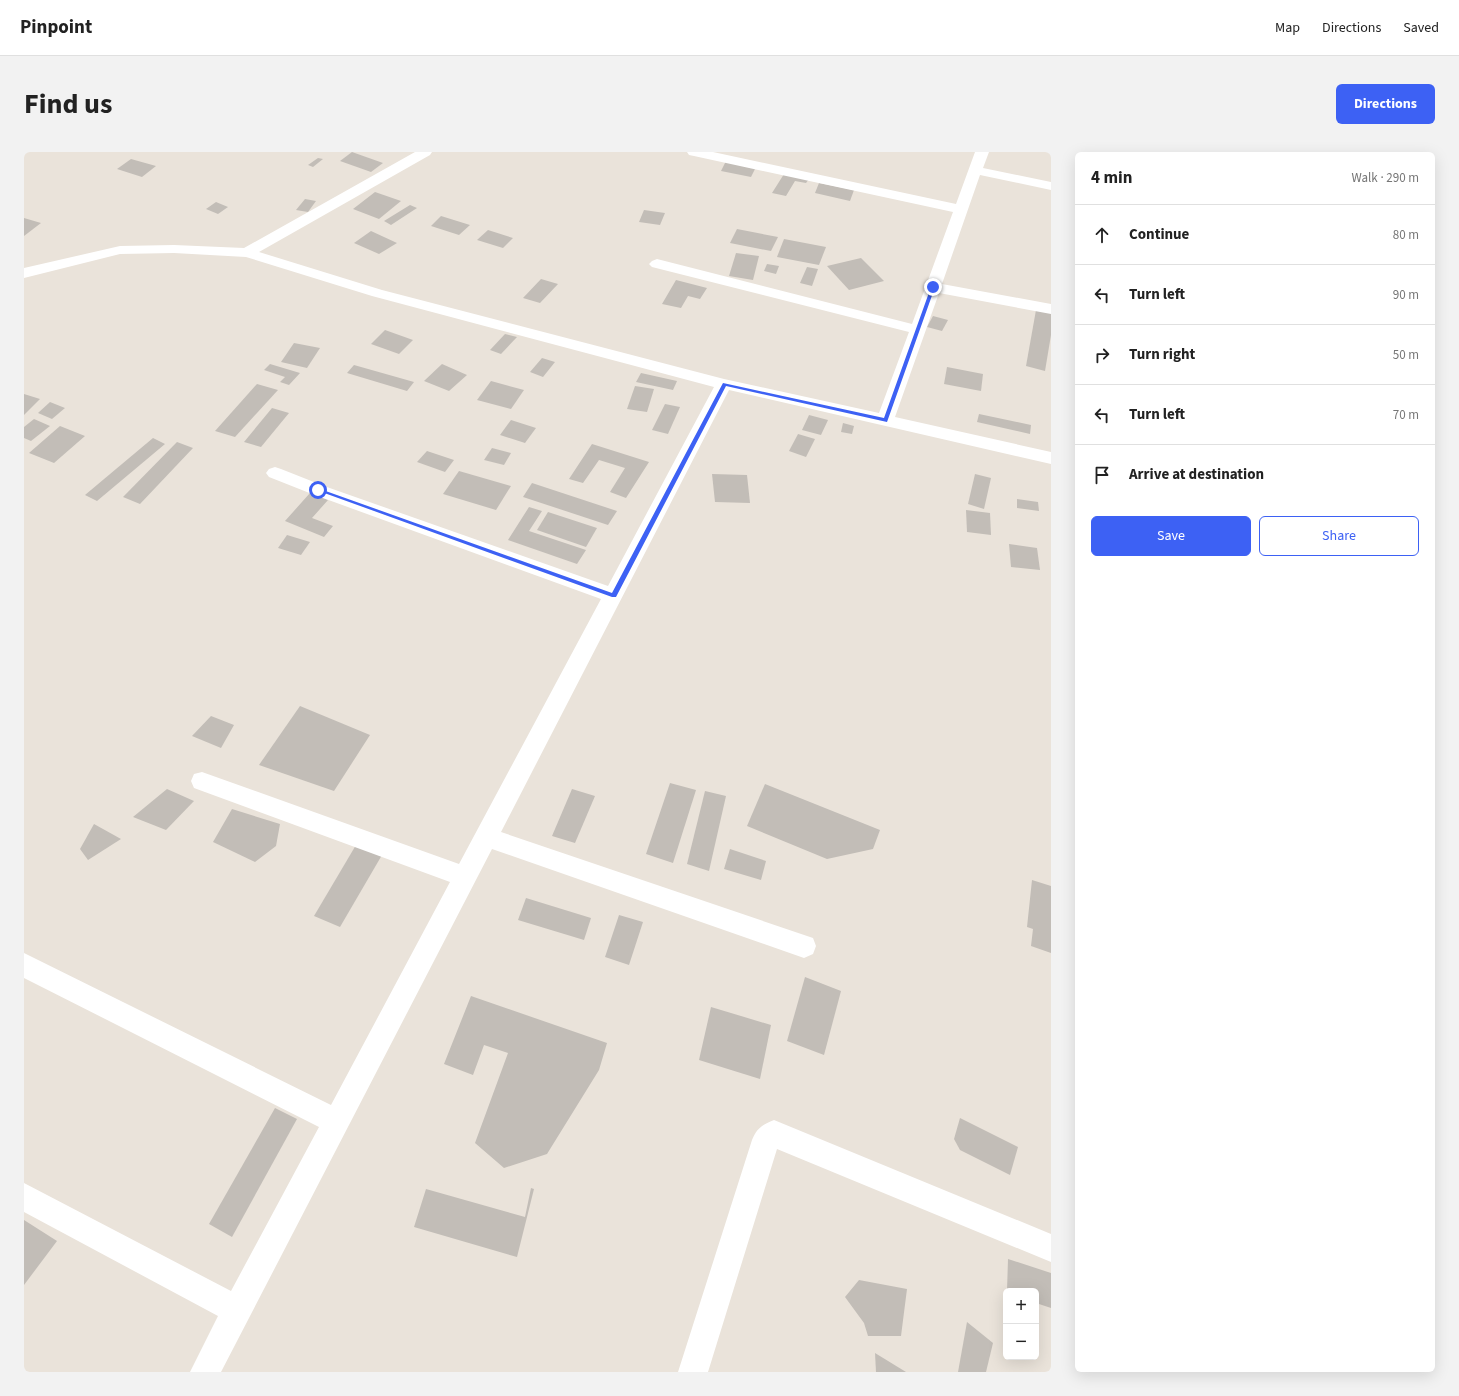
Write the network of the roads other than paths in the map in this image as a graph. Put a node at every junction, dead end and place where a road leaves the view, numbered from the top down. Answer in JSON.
{"nodes":[{"id":1,"x":425,"y":152,"type":"edge"},
{"id":2,"x":694,"y":152,"type":"edge"},
{"id":3,"x":982,"y":152,"type":"edge"},
{"id":4,"x":975,"y":170,"type":"junction"},
{"id":5,"x":1051,"y":186,"type":"edge"},
{"id":6,"x":961,"y":209,"type":"junction"},
{"id":7,"x":247,"y":253,"type":"junction"},
{"id":8,"x":657,"y":264,"type":"dead end"},
{"id":9,"x":24,"y":273,"type":"edge"},
{"id":10,"x":933,"y":287,"type":"junction"},
{"id":11,"x":1051,"y":310,"type":"edge"},
{"id":12,"x":918,"y":330,"type":"junction"},
{"id":13,"x":724,"y":384,"type":"junction"},
{"id":14,"x":885,"y":420,"type":"junction"},
{"id":15,"x":1051,"y":458,"type":"edge"},
{"id":16,"x":275,"y":473,"type":"dead end"},
{"id":17,"x":614,"y":596,"type":"junction"},
{"id":18,"x":202,"y":782,"type":"dead end"},
{"id":19,"x":487,"y":837,"type":"junction"},
{"id":20,"x":465,"y":877,"type":"junction"},
{"id":21,"x":804,"y":946,"type":"dead end"},
{"id":22,"x":24,"y":965,"type":"edge"},
{"id":23,"x":337,"y":1122,"type":"junction"},
{"id":24,"x":24,"y":1197,"type":"edge"},
{"id":25,"x":1051,"y":1248,"type":"edge"},
{"id":26,"x":238,"y":1311,"type":"junction"},
{"id":27,"x":206,"y":1372,"type":"edge"},
{"id":28,"x":693,"y":1372,"type":"edge"}],
"edges":[{"from":1,"to":7,"type":"street"},
{"from":2,"to":6,"type":"street"},
{"from":3,"to":4,"type":"street"},
{"from":4,"to":5,"type":"street"},
{"from":4,"to":6,"type":"street"},
{"from":6,"to":10,"type":"street"},
{"from":7,"to":9,"type":"street"},
{"from":7,"to":13,"type":"street"},
{"from":8,"to":12,"type":"street"},
{"from":10,"to":11,"type":"street"},
{"from":10,"to":12,"type":"street"},
{"from":12,"to":14,"type":"street"},
{"from":13,"to":14,"type":"street"},
{"from":13,"to":17,"type":"street"},
{"from":14,"to":15,"type":"street"},
{"from":16,"to":17,"type":"street"},
{"from":17,"to":19,"type":"street"},
{"from":18,"to":20,"type":"street"},
{"from":19,"to":20,"type":"street"},
{"from":19,"to":21,"type":"street"},
{"from":20,"to":23,"type":"street"},
{"from":22,"to":23,"type":"street"},
{"from":23,"to":26,"type":"street"},
{"from":24,"to":26,"type":"street"},
{"from":25,"to":28,"type":"street"},
{"from":26,"to":27,"type":"street"}]}
